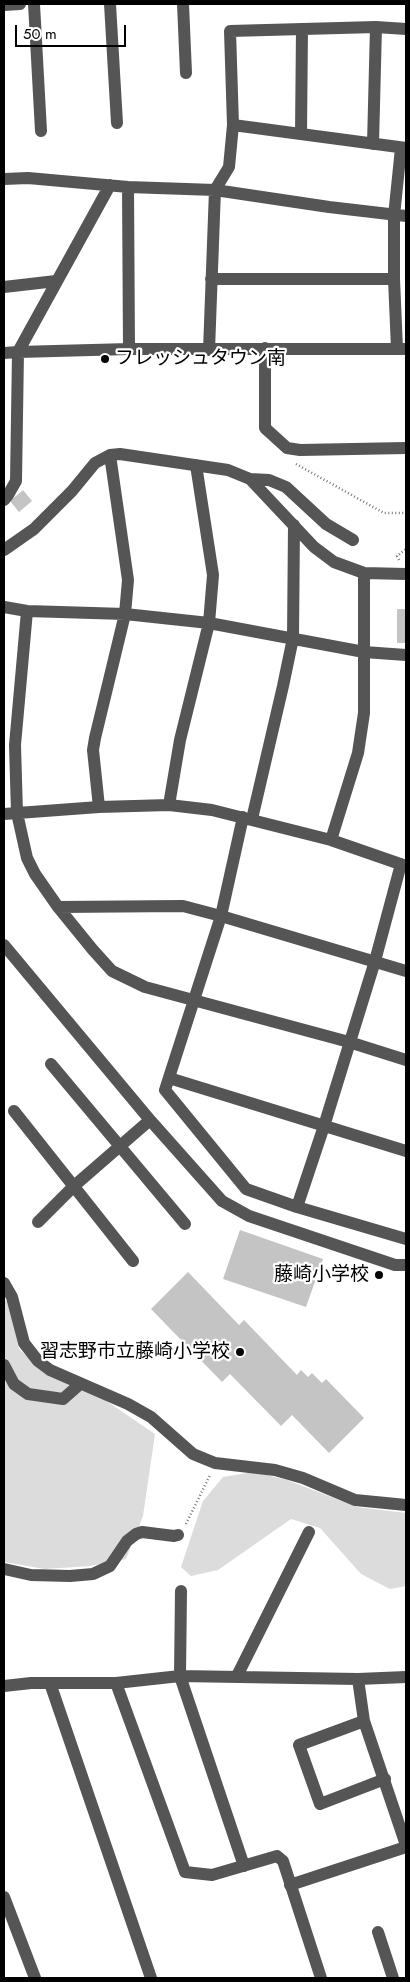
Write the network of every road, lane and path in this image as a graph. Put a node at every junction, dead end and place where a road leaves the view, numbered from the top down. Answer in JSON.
{"nodes":[{"id":1,"x":20,"y":4,"type":"edge"},
{"id":2,"x":34,"y":4,"type":"edge"},
{"id":3,"x":110,"y":4,"type":"edge"},
{"id":4,"x":183,"y":4,"type":"edge"},
{"id":5,"x":4,"y":5,"type":"edge"},
{"id":6,"x":376,"y":27,"type":"junction"},
{"id":7,"x":302,"y":29,"type":"junction"},
{"id":8,"x":406,"y":29,"type":"edge"},
{"id":9,"x":186,"y":73,"type":"dead end"},
{"id":10,"x":117,"y":123,"type":"dead end"},
{"id":11,"x":233,"y":125,"type":"junction"},
{"id":12,"x":41,"y":131,"type":"dead end"},
{"id":13,"x":301,"y":134,"type":"junction"},
{"id":14,"x":373,"y":144,"type":"junction"},
{"id":15,"x":404,"y":148,"type":"edge"},
{"id":16,"x":4,"y":179,"type":"edge"},
{"id":17,"x":110,"y":186,"type":"junction"},
{"id":18,"x":128,"y":187,"type":"junction"},
{"id":19,"x":215,"y":190,"type":"junction"},
{"id":20,"x":400,"y":216,"type":"edge"},
{"id":21,"x":211,"y":279,"type":"junction"},
{"id":22,"x":394,"y":279,"type":"junction"},
{"id":23,"x":56,"y":281,"type":"junction"},
{"id":24,"x":4,"y":287,"type":"edge"},
{"id":25,"x":265,"y":348,"type":"junction"},
{"id":26,"x":129,"y":349,"type":"junction"},
{"id":27,"x":402,"y":349,"type":"edge"},
{"id":28,"x":209,"y":350,"type":"junction"},
{"id":29,"x":18,"y":352,"type":"junction"},
{"id":30,"x":4,"y":353,"type":"edge"},
{"id":31,"x":10,"y":442,"type":"edge"},
{"id":32,"x":287,"y":448,"type":"junction"},
{"id":33,"x":406,"y":448,"type":"edge"},
{"id":34,"x":110,"y":455,"type":"junction"},
{"id":35,"x":196,"y":465,"type":"junction"},
{"id":36,"x":250,"y":479,"type":"junction"},
{"id":37,"x":4,"y":500,"type":"edge"},
{"id":38,"x":406,"y":513,"type":"edge"},
{"id":39,"x":294,"y":526,"type":"junction"},
{"id":40,"x":352,"y":540,"type":"dead end"},
{"id":41,"x":406,"y":549,"type":"edge"},
{"id":42,"x":4,"y":550,"type":"edge"},
{"id":43,"x":404,"y":570,"type":"edge"},
{"id":44,"x":364,"y":573,"type":"junction"},
{"id":45,"x":4,"y":607,"type":"edge"},
{"id":46,"x":27,"y":611,"type":"junction"},
{"id":47,"x":125,"y":614,"type":"junction"},
{"id":48,"x":209,"y":623,"type":"junction"},
{"id":49,"x":293,"y":638,"type":"junction"},
{"id":50,"x":364,"y":652,"type":"junction"},
{"id":51,"x":406,"y":655,"type":"edge"},
{"id":52,"x":169,"y":805,"type":"junction"},
{"id":53,"x":99,"y":807,"type":"junction"},
{"id":54,"x":10,"y":813,"type":"edge"},
{"id":55,"x":247,"y":818,"type":"junction"},
{"id":56,"x":331,"y":840,"type":"junction"},
{"id":57,"x":403,"y":865,"type":"edge"},
{"id":58,"x":58,"y":908,"type":"junction"},
{"id":59,"x":221,"y":916,"type":"junction"},
{"id":60,"x":7,"y":954,"type":"edge"},
{"id":61,"x":375,"y":961,"type":"junction"},
{"id":62,"x":406,"y":971,"type":"edge"},
{"id":63,"x":195,"y":1001,"type":"junction"},
{"id":64,"x":349,"y":1042,"type":"junction"},
{"id":65,"x":406,"y":1060,"type":"edge"},
{"id":66,"x":51,"y":1064,"type":"dead end"},
{"id":67,"x":169,"y":1078,"type":"junction"},
{"id":68,"x":14,"y":1111,"type":"dead end"},
{"id":69,"x":150,"y":1120,"type":"junction"},
{"id":70,"x":324,"y":1126,"type":"junction"},
{"id":71,"x":119,"y":1147,"type":"junction"},
{"id":72,"x":406,"y":1151,"type":"edge"},
{"id":73,"x":74,"y":1186,"type":"junction"},
{"id":74,"x":297,"y":1206,"type":"junction"},
{"id":75,"x":38,"y":1222,"type":"dead end"},
{"id":76,"x":185,"y":1224,"type":"dead end"},
{"id":77,"x":406,"y":1239,"type":"edge"},
{"id":78,"x":133,"y":1261,"type":"dead end"},
{"id":79,"x":406,"y":1265,"type":"edge"},
{"id":80,"x":4,"y":1283,"type":"edge"},
{"id":81,"x":4,"y":1364,"type":"edge"},
{"id":82,"x":80,"y":1384,"type":"junction"},
{"id":83,"x":216,"y":1463,"type":"junction"},
{"id":84,"x":406,"y":1505,"type":"edge"},
{"id":85,"x":309,"y":1532,"type":"dead end"},
{"id":86,"x":178,"y":1535,"type":"joint"},
{"id":87,"x":4,"y":1569,"type":"edge"},
{"id":88,"x":182,"y":1592,"type":"dead end"},
{"id":89,"x":180,"y":1676,"type":"junction"},
{"id":90,"x":237,"y":1676,"type":"junction"},
{"id":91,"x":406,"y":1677,"type":"edge"},
{"id":92,"x":358,"y":1679,"type":"junction"},
{"id":93,"x":50,"y":1683,"type":"junction"},
{"id":94,"x":116,"y":1683,"type":"junction"},
{"id":95,"x":4,"y":1686,"type":"edge"},
{"id":96,"x":364,"y":1721,"type":"junction"},
{"id":97,"x":385,"y":1779,"type":"junction"},
{"id":98,"x":406,"y":1846,"type":"edge"},
{"id":99,"x":244,"y":1866,"type":"junction"},
{"id":100,"x":290,"y":1885,"type":"junction"},
{"id":101,"x":4,"y":1897,"type":"edge"},
{"id":102,"x":378,"y":1932,"type":"dead end"},
{"id":103,"x":35,"y":1978,"type":"edge"},
{"id":104,"x":151,"y":1978,"type":"edge"},
{"id":105,"x":321,"y":1978,"type":"edge"},
{"id":106,"x":393,"y":1978,"type":"edge"}],
"edges":[{"from":1,"to":5,"type":"street"},
{"from":2,"to":12,"type":"street"},
{"from":3,"to":10,"type":"street"},
{"from":4,"to":9,"type":"street"},
{"from":6,"to":7,"type":"street"},
{"from":6,"to":8,"type":"street"},
{"from":6,"to":14,"type":"street"},
{"from":7,"to":11,"type":"street"},
{"from":7,"to":13,"type":"street"},
{"from":11,"to":13,"type":"street"},
{"from":11,"to":19,"type":"street"},
{"from":13,"to":14,"type":"street"},
{"from":14,"to":15,"type":"street"},
{"from":15,"to":20,"type":"street"},
{"from":16,"to":17,"type":"street"},
{"from":17,"to":18,"type":"street"},
{"from":17,"to":23,"type":"street"},
{"from":18,"to":19,"type":"street"},
{"from":18,"to":26,"type":"street"},
{"from":19,"to":20,"type":"street"},
{"from":19,"to":21,"type":"street"},
{"from":20,"to":22,"type":"street"},
{"from":21,"to":22,"type":"street"},
{"from":21,"to":28,"type":"street"},
{"from":22,"to":27,"type":"street"},
{"from":23,"to":24,"type":"street"},
{"from":23,"to":29,"type":"street"},
{"from":25,"to":27,"type":"street"},
{"from":25,"to":28,"type":"street"},
{"from":25,"to":32,"type":"street"},
{"from":26,"to":28,"type":"street"},
{"from":26,"to":29,"type":"street"},
{"from":29,"to":30,"type":"street"},
{"from":29,"to":31,"type":"street"},
{"from":31,"to":37,"type":"street"},
{"from":32,"to":33,"type":"street"},
{"from":32,"to":38,"type":"path"},
{"from":34,"to":35,"type":"street"},
{"from":34,"to":42,"type":"street"},
{"from":34,"to":47,"type":"street"},
{"from":35,"to":36,"type":"street"},
{"from":35,"to":48,"type":"street"},
{"from":36,"to":39,"type":"street"},
{"from":36,"to":40,"type":"street"},
{"from":39,"to":44,"type":"street"},
{"from":39,"to":49,"type":"street"},
{"from":41,"to":43,"type":"path"},
{"from":43,"to":44,"type":"street"},
{"from":44,"to":50,"type":"street"},
{"from":45,"to":46,"type":"street"},
{"from":46,"to":47,"type":"street"},
{"from":46,"to":54,"type":"street"},
{"from":47,"to":48,"type":"street"},
{"from":47,"to":53,"type":"street"},
{"from":48,"to":49,"type":"street"},
{"from":48,"to":52,"type":"street"},
{"from":49,"to":50,"type":"street"},
{"from":49,"to":55,"type":"street"},
{"from":50,"to":51,"type":"street"},
{"from":50,"to":56,"type":"street"},
{"from":52,"to":53,"type":"street"},
{"from":52,"to":55,"type":"street"},
{"from":53,"to":54,"type":"street"},
{"from":54,"to":58,"type":"street"},
{"from":55,"to":56,"type":"street"},
{"from":55,"to":59,"type":"street"},
{"from":56,"to":57,"type":"street"},
{"from":57,"to":61,"type":"street"},
{"from":58,"to":59,"type":"street"},
{"from":58,"to":63,"type":"street"},
{"from":59,"to":61,"type":"street"},
{"from":59,"to":63,"type":"street"},
{"from":60,"to":69,"type":"street"},
{"from":61,"to":62,"type":"street"},
{"from":61,"to":64,"type":"street"},
{"from":63,"to":64,"type":"street"},
{"from":63,"to":67,"type":"street"},
{"from":64,"to":65,"type":"street"},
{"from":64,"to":70,"type":"street"},
{"from":66,"to":71,"type":"street"},
{"from":67,"to":70,"type":"street"},
{"from":67,"to":74,"type":"street"},
{"from":68,"to":73,"type":"street"},
{"from":69,"to":71,"type":"street"},
{"from":69,"to":79,"type":"street"},
{"from":70,"to":72,"type":"street"},
{"from":70,"to":74,"type":"street"},
{"from":71,"to":73,"type":"street"},
{"from":71,"to":76,"type":"street"},
{"from":73,"to":75,"type":"street"},
{"from":73,"to":78,"type":"street"},
{"from":74,"to":77,"type":"street"},
{"from":80,"to":82,"type":"street"},
{"from":81,"to":82,"type":"street"},
{"from":82,"to":83,"type":"street"},
{"from":83,"to":84,"type":"street"},
{"from":83,"to":86,"type":"path"},
{"from":85,"to":90,"type":"street"},
{"from":86,"to":87,"type":"street"},
{"from":88,"to":89,"type":"street"},
{"from":89,"to":90,"type":"street"},
{"from":89,"to":94,"type":"street"},
{"from":89,"to":99,"type":"street"},
{"from":90,"to":92,"type":"street"},
{"from":91,"to":92,"type":"street"},
{"from":92,"to":96,"type":"street"},
{"from":93,"to":94,"type":"street"},
{"from":93,"to":95,"type":"street"},
{"from":93,"to":104,"type":"street"},
{"from":94,"to":99,"type":"street"},
{"from":96,"to":97,"type":"street"},
{"from":96,"to":97,"type":"street"},
{"from":97,"to":98,"type":"street"},
{"from":98,"to":100,"type":"street"},
{"from":99,"to":100,"type":"street"},
{"from":100,"to":105,"type":"street"},
{"from":101,"to":103,"type":"street"},
{"from":102,"to":106,"type":"street"}]}
